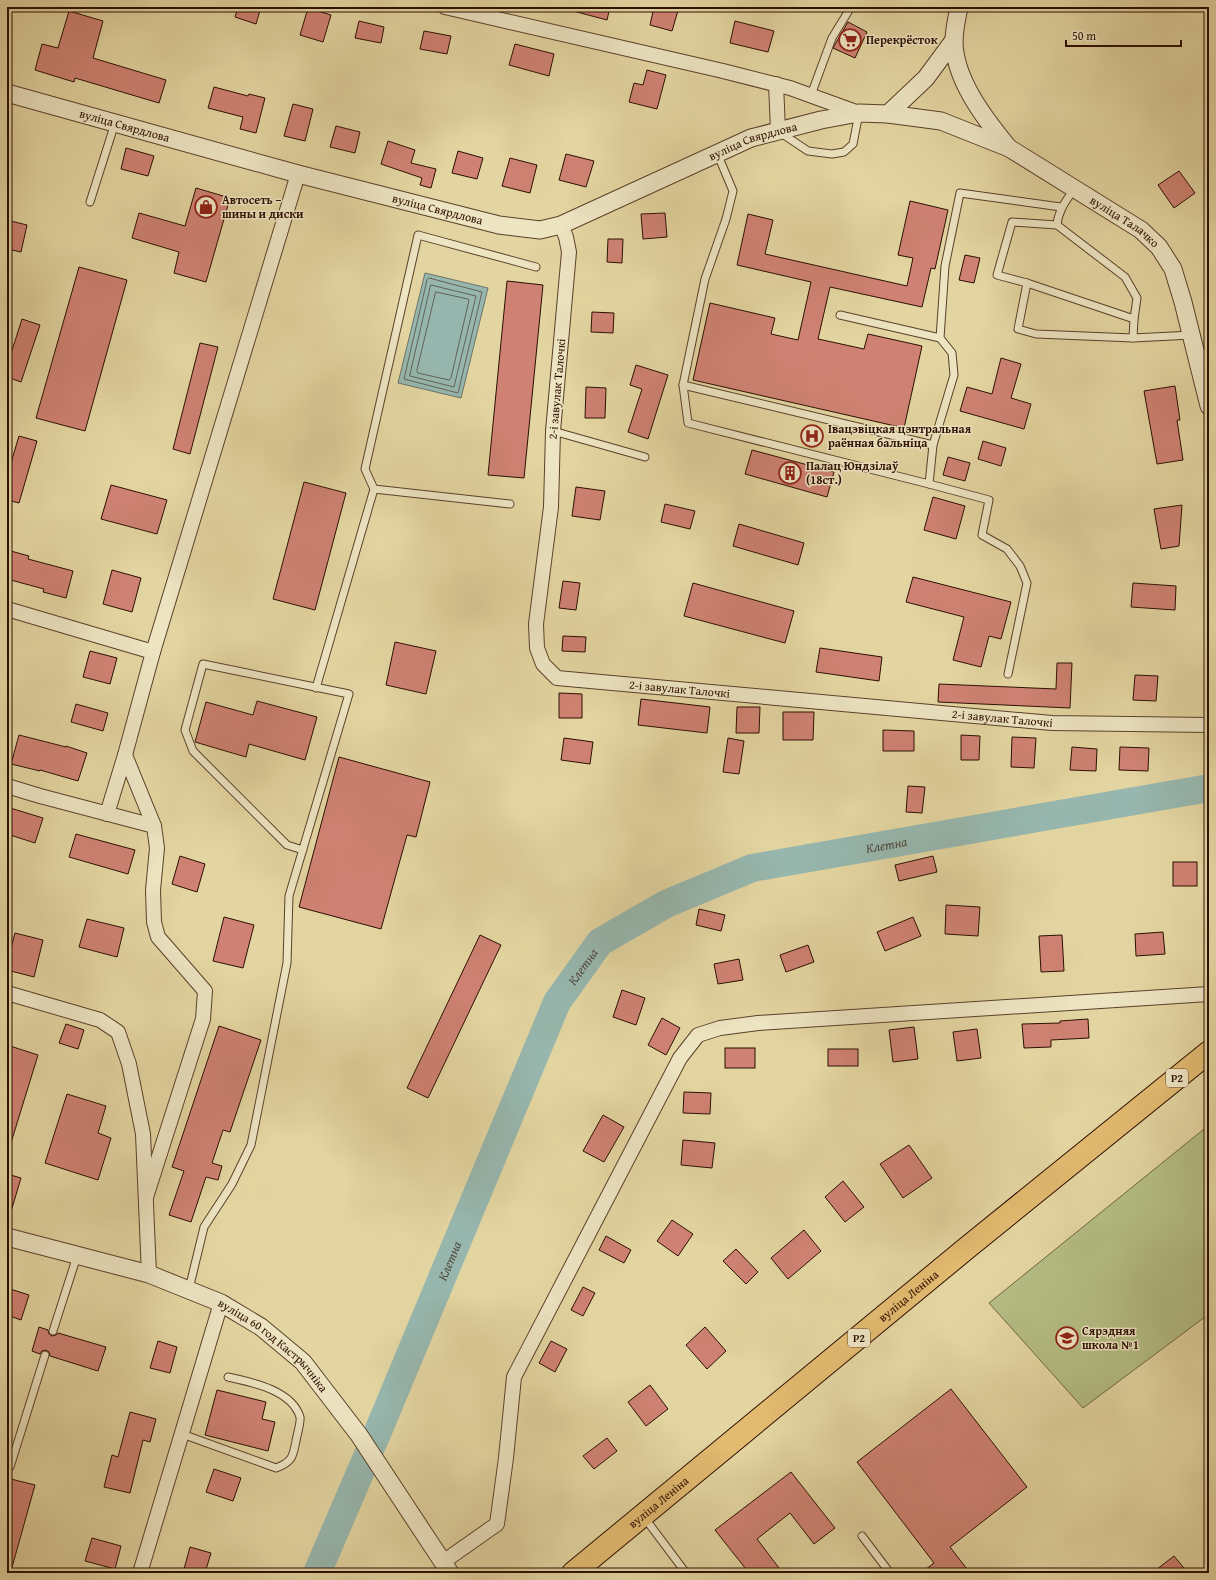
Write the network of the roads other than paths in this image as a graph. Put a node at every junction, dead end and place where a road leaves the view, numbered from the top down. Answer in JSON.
{"nodes":[{"id":1,"x":445,"y":7,"type":"edge"},
{"id":2,"x":851,"y":7,"type":"edge"},
{"id":3,"x":959,"y":7,"type":"edge"},
{"id":4,"x":954,"y":40,"type":"junction"},
{"id":5,"x":776,"y":84,"type":"junction"},
{"id":6,"x":7,"y":93,"type":"edge"},
{"id":7,"x":811,"y":95,"type":"junction"},
{"id":8,"x":859,"y":113,"type":"junction"},
{"id":9,"x":888,"y":114,"type":"junction"},
{"id":10,"x":941,"y":121,"type":"joint"},
{"id":11,"x":115,"y":123,"type":"junction"},
{"id":12,"x":778,"y":130,"type":"junction"},
{"id":13,"x":1009,"y":148,"type":"junction"},
{"id":14,"x":717,"y":153,"type":"junction"},
{"id":15,"x":298,"y":174,"type":"junction"},
{"id":16,"x":1074,"y":189,"type":"junction"},
{"id":17,"x":90,"y":202,"type":"dead end"},
{"id":18,"x":1061,"y":207,"type":"junction"},
{"id":19,"x":561,"y":225,"type":"junction"},
{"id":20,"x":1057,"y":225,"type":"junction"},
{"id":21,"x":536,"y":267,"type":"dead end"},
{"id":22,"x":1027,"y":283,"type":"junction"},
{"id":23,"x":840,"y":315,"type":"dead end"},
{"id":24,"x":1134,"y":319,"type":"junction"},
{"id":25,"x":1192,"y":335,"type":"junction"},
{"id":26,"x":940,"y":338,"type":"junction"},
{"id":27,"x":1133,"y":338,"type":"junction"},
{"id":28,"x":683,"y":385,"type":"junction"},
{"id":29,"x":1209,"y":406,"type":"edge"},
{"id":30,"x":553,"y":431,"type":"junction"},
{"id":31,"x":933,"y":444,"type":"junction"},
{"id":32,"x":645,"y":457,"type":"dead end"},
{"id":33,"x":930,"y":484,"type":"junction"},
{"id":34,"x":374,"y":489,"type":"junction"},
{"id":35,"x":510,"y":504,"type":"dead end"},
{"id":36,"x":7,"y":608,"type":"edge"},
{"id":37,"x":153,"y":652,"type":"junction"},
{"id":38,"x":1008,"y":674,"type":"dead end"},
{"id":39,"x":316,"y":688,"type":"junction"},
{"id":40,"x":1209,"y":725,"type":"edge"},
{"id":41,"x":125,"y":755,"type":"junction"},
{"id":42,"x":7,"y":786,"type":"edge"},
{"id":43,"x":107,"y":814,"type":"junction"},
{"id":44,"x":154,"y":826,"type":"junction"},
{"id":45,"x":303,"y":850,"type":"junction"},
{"id":46,"x":7,"y":993,"type":"edge"},
{"id":47,"x":1209,"y":994,"type":"edge"},
{"id":48,"x":1209,"y":1052,"type":"edge"},
{"id":49,"x":146,"y":1197,"type":"junction"},
{"id":50,"x":7,"y":1237,"type":"edge"},
{"id":51,"x":77,"y":1255,"type":"junction"},
{"id":52,"x":149,"y":1274,"type":"junction"},
{"id":53,"x":189,"y":1289,"type":"junction"},
{"id":54,"x":221,"y":1303,"type":"junction"},
{"id":55,"x":53,"y":1331,"type":"dead end"},
{"id":56,"x":45,"y":1355,"type":"dead end"},
{"id":57,"x":228,"y":1377,"type":"dead end"},
{"id":58,"x":182,"y":1434,"type":"junction"},
{"id":59,"x":10,"y":1467,"type":"dead end"},
{"id":60,"x":643,"y":1516,"type":"junction"},
{"id":61,"x":862,"y":1536,"type":"dead end"},
{"id":62,"x":447,"y":1567,"type":"edge"},
{"id":63,"x":140,"y":1573,"type":"edge"},
{"id":64,"x":573,"y":1573,"type":"edge"},
{"id":65,"x":686,"y":1573,"type":"edge"},
{"id":66,"x":890,"y":1573,"type":"edge"}],
"edges":[{"from":1,"to":5,"type":"street","name":"вуліца Свярдлова"},
{"from":2,"to":7,"type":"lane"},
{"from":3,"to":4,"type":"street"},
{"from":4,"to":9,"type":"street"},
{"from":4,"to":13,"type":"street"},
{"from":5,"to":7,"type":"street","name":"вуліца Свярдлова"},
{"from":5,"to":12,"type":"street"},
{"from":6,"to":11,"type":"street","name":"вуліца Свярдлова"},
{"from":7,"to":8,"type":"street","name":"вуліца Свярдлова"},
{"from":8,"to":9,"type":"street","name":"вуліца Свярдлова"},
{"from":8,"to":12,"type":"street","name":"вуліца Свярдлова"},
{"from":8,"to":12,"type":"lane"},
{"from":9,"to":10,"type":"street","name":"вуліца Свярдлова"},
{"from":10,"to":13,"type":"street","name":"вуліца Талачко"},
{"from":11,"to":15,"type":"street","name":"вуліца Свярдлова"},
{"from":11,"to":17,"type":"lane"},
{"from":12,"to":14,"type":"street","name":"вуліца Свярдлова"},
{"from":13,"to":16,"type":"street","name":"вуліца Талачко"},
{"from":14,"to":19,"type":"street","name":"вуліца Свярдлова"},
{"from":14,"to":28,"type":"lane"},
{"from":15,"to":19,"type":"street","name":"вуліца Свярдлова"},
{"from":15,"to":37,"type":"street"},
{"from":16,"to":18,"type":"lane"},
{"from":16,"to":25,"type":"street","name":"вуліца Талачко"},
{"from":18,"to":20,"type":"lane"},
{"from":18,"to":26,"type":"lane"},
{"from":19,"to":30,"type":"street","name":"2-і завулак Талочкі"},
{"from":20,"to":22,"type":"lane"},
{"from":20,"to":24,"type":"lane"},
{"from":21,"to":34,"type":"lane"},
{"from":22,"to":24,"type":"lane"},
{"from":22,"to":27,"type":"lane"},
{"from":23,"to":26,"type":"lane"},
{"from":24,"to":27,"type":"lane"},
{"from":25,"to":27,"type":"lane"},
{"from":25,"to":29,"type":"street","name":"вуліца Талачко"},
{"from":26,"to":31,"type":"lane"},
{"from":28,"to":31,"type":"lane"},
{"from":28,"to":33,"type":"lane"},
{"from":30,"to":32,"type":"lane"},
{"from":30,"to":40,"type":"street","name":"2-і завулак Талочкі"},
{"from":31,"to":33,"type":"lane"},
{"from":33,"to":38,"type":"lane"},
{"from":34,"to":35,"type":"lane"},
{"from":34,"to":39,"type":"lane"},
{"from":36,"to":37,"type":"street"},
{"from":37,"to":41,"type":"street"},
{"from":39,"to":45,"type":"lane"},
{"from":39,"to":45,"type":"lane"},
{"from":41,"to":43,"type":"street"},
{"from":41,"to":44,"type":"street"},
{"from":42,"to":43,"type":"street"},
{"from":43,"to":44,"type":"street"},
{"from":44,"to":49,"type":"street"},
{"from":45,"to":53,"type":"lane"},
{"from":46,"to":49,"type":"street"},
{"from":47,"to":62,"type":"street"},
{"from":48,"to":60,"type":"main road","name":"вуліца Леніна","number":"Р2"},
{"from":49,"to":52,"type":"street"},
{"from":50,"to":51,"type":"street","name":"вуліца 60 год Кастрычніка"},
{"from":51,"to":52,"type":"street","name":"вуліца 60 год Кастрычніка"},
{"from":51,"to":55,"type":"lane"},
{"from":52,"to":53,"type":"street","name":"вуліца 60 год Кастрычніка"},
{"from":53,"to":54,"type":"street","name":"вуліца 60 год Кастрычніка"},
{"from":54,"to":58,"type":"street"},
{"from":54,"to":62,"type":"street","name":"вуліца 60 год Кастрычніка"},
{"from":56,"to":59,"type":"lane"},
{"from":57,"to":58,"type":"lane"},
{"from":58,"to":63,"type":"street"},
{"from":60,"to":64,"type":"main road","name":"вуліца Леніна","number":"Р2"},
{"from":60,"to":65,"type":"lane"},
{"from":61,"to":66,"type":"lane"}]}
